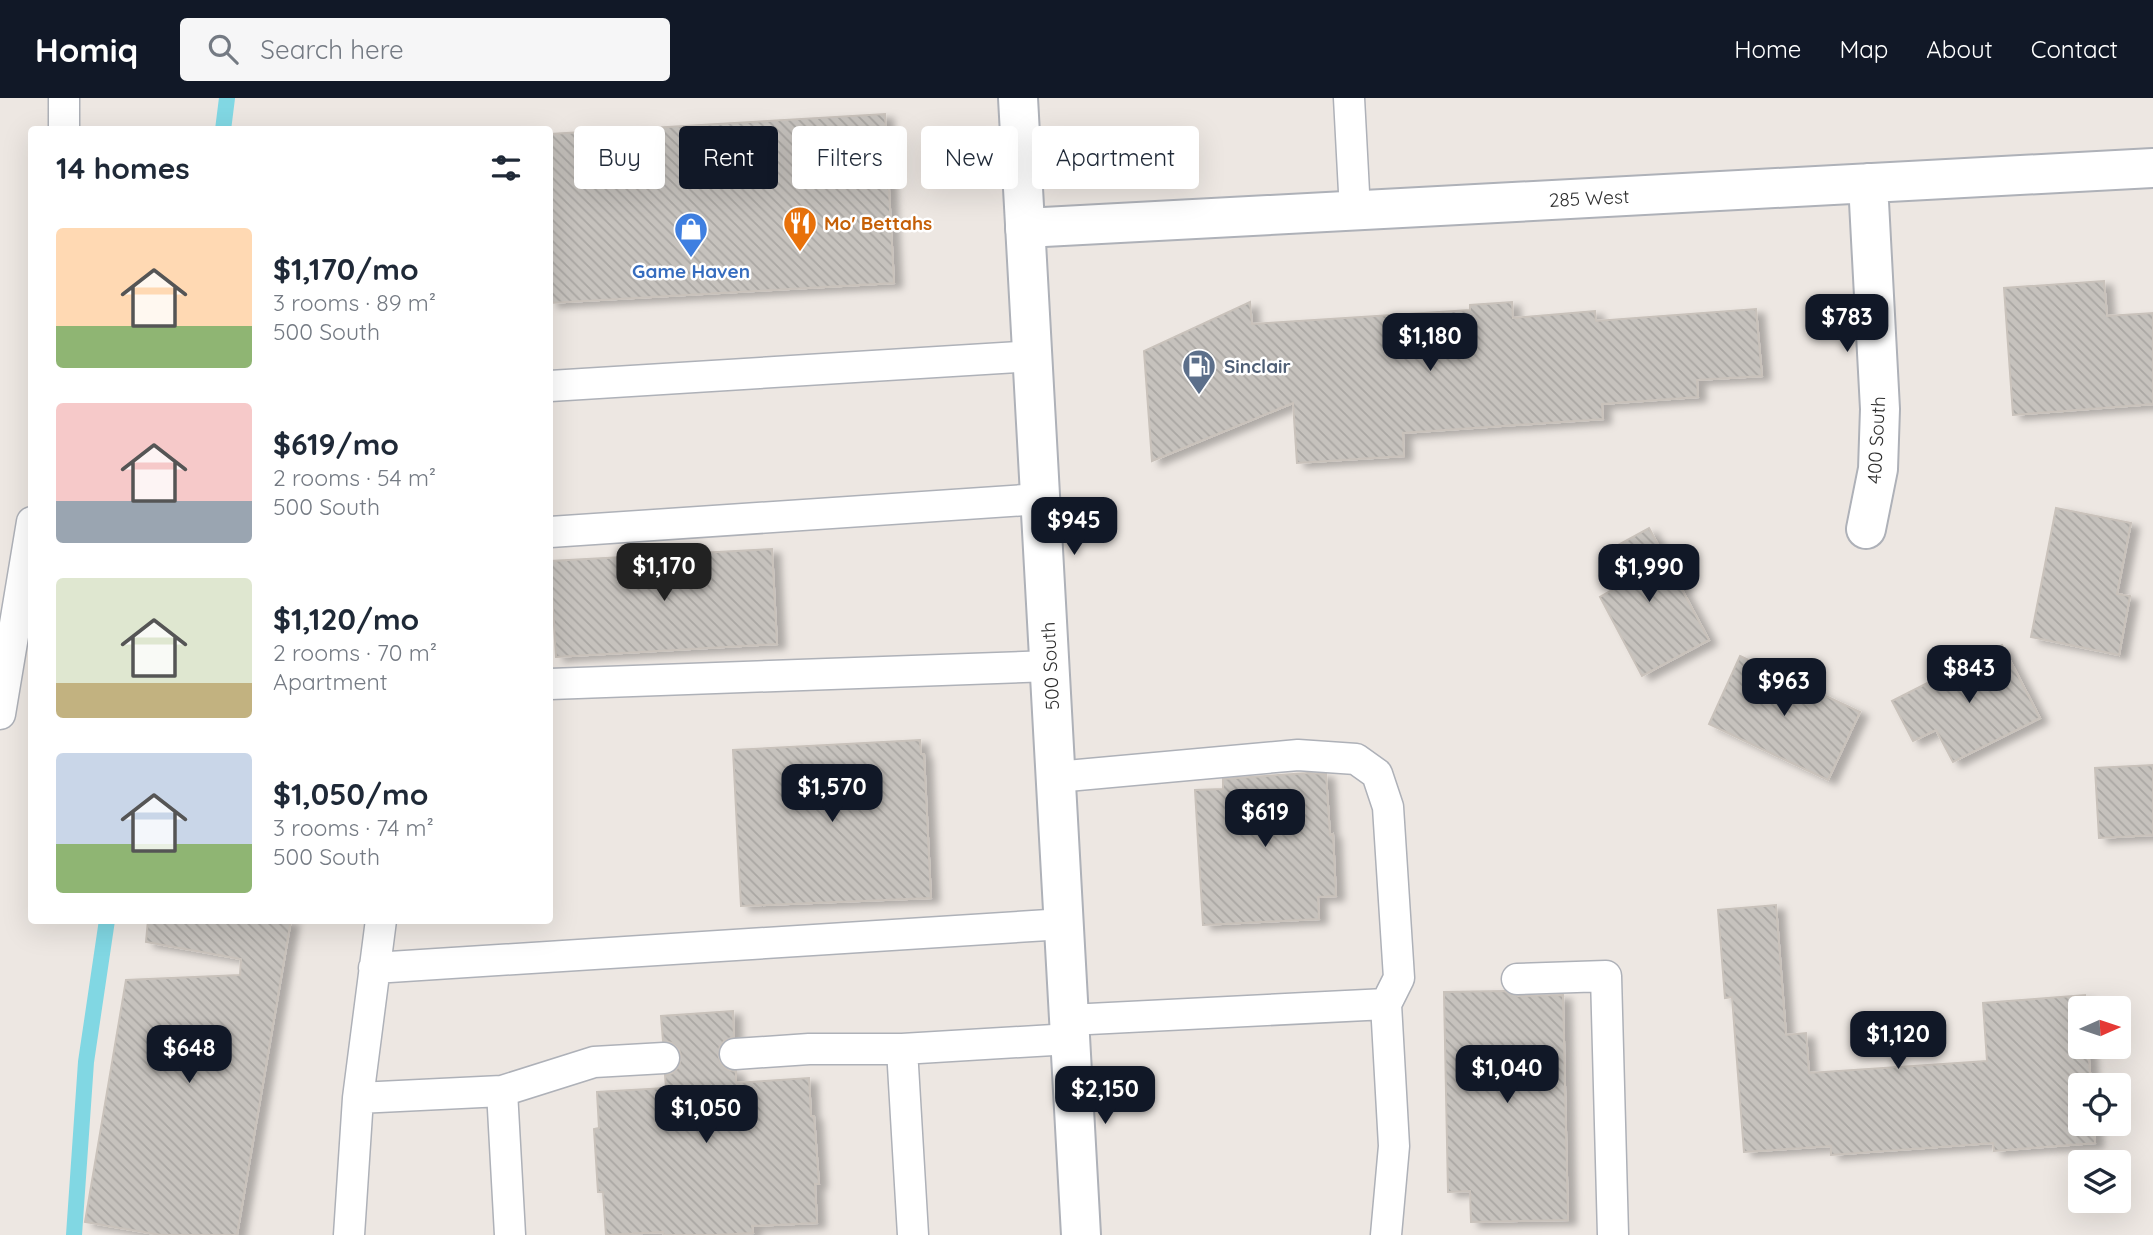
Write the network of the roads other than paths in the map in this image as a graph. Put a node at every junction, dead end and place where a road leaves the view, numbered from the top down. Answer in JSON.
{"nodes":[{"id":1,"x":64,"y":98,"type":"edge"},
{"id":2,"x":1018,"y":98,"type":"edge"},
{"id":3,"x":1349,"y":98,"type":"edge"},
{"id":4,"x":64,"y":126,"type":"edge"},
{"id":5,"x":2153,"y":168,"type":"edge"},
{"id":6,"x":1868,"y":183,"type":"junction"},
{"id":7,"x":1355,"y":211,"type":"junction"},
{"id":8,"x":1025,"y":228,"type":"junction"},
{"id":9,"x":1033,"y":356,"type":"junction"},
{"id":10,"x":553,"y":386,"type":"edge"},
{"id":11,"x":1040,"y":499,"type":"junction"},
{"id":12,"x":1866,"y":529,"type":"dead end"},
{"id":13,"x":553,"y":532,"type":"edge"},
{"id":14,"x":28,"y":547,"type":"edge"},
{"id":15,"x":1050,"y":666,"type":"junction"},
{"id":16,"x":553,"y":684,"type":"edge"},
{"id":17,"x":0,"y":714,"type":"edge"},
{"id":18,"x":1056,"y":776,"type":"junction"},
{"id":19,"x":380,"y":924,"type":"edge"},
{"id":20,"x":1065,"y":924,"type":"junction"},
{"id":21,"x":374,"y":968,"type":"junction"},
{"id":22,"x":1517,"y":979,"type":"dead end"},
{"id":23,"x":1386,"y":1004,"type":"junction"},
{"id":24,"x":1070,"y":1030,"type":"junction"},
{"id":25,"x":902,"y":1049,"type":"junction"},
{"id":26,"x":735,"y":1054,"type":"dead end"},
{"id":27,"x":664,"y":1058,"type":"dead end"},
{"id":28,"x":502,"y":1091,"type":"junction"},
{"id":29,"x":358,"y":1098,"type":"junction"},
{"id":30,"x":349,"y":1235,"type":"edge"},
{"id":31,"x":510,"y":1235,"type":"edge"},
{"id":32,"x":913,"y":1235,"type":"edge"},
{"id":33,"x":1082,"y":1235,"type":"edge"},
{"id":34,"x":1386,"y":1235,"type":"edge"},
{"id":35,"x":1613,"y":1235,"type":"edge"}],
"edges":[{"from":1,"to":4,"type":"lane"},
{"from":2,"to":8,"type":"street","name":"500 South"},
{"from":3,"to":7,"type":"lane"},
{"from":5,"to":6,"type":"street","name":"285 West"},
{"from":6,"to":7,"type":"street","name":"285 West"},
{"from":6,"to":12,"type":"street","name":"400 South"},
{"from":7,"to":8,"type":"street","name":"285 West"},
{"from":8,"to":9,"type":"street","name":"500 South"},
{"from":9,"to":10,"type":"lane"},
{"from":9,"to":11,"type":"street","name":"500 South"},
{"from":11,"to":13,"type":"lane"},
{"from":11,"to":15,"type":"street","name":"500 South"},
{"from":14,"to":17,"type":"lane"},
{"from":15,"to":16,"type":"lane"},
{"from":15,"to":18,"type":"street","name":"500 South"},
{"from":18,"to":20,"type":"street","name":"500 South"},
{"from":18,"to":23,"type":"lane"},
{"from":19,"to":21,"type":"lane"},
{"from":20,"to":21,"type":"lane"},
{"from":20,"to":24,"type":"street","name":"500 South"},
{"from":21,"to":29,"type":"lane"},
{"from":22,"to":35,"type":"lane"},
{"from":23,"to":24,"type":"lane"},
{"from":23,"to":34,"type":"lane"},
{"from":24,"to":25,"type":"lane"},
{"from":24,"to":33,"type":"street","name":"500 South"},
{"from":25,"to":26,"type":"lane"},
{"from":25,"to":32,"type":"lane"},
{"from":27,"to":28,"type":"lane"},
{"from":28,"to":29,"type":"lane"},
{"from":28,"to":31,"type":"lane"},
{"from":29,"to":30,"type":"lane"}]}
